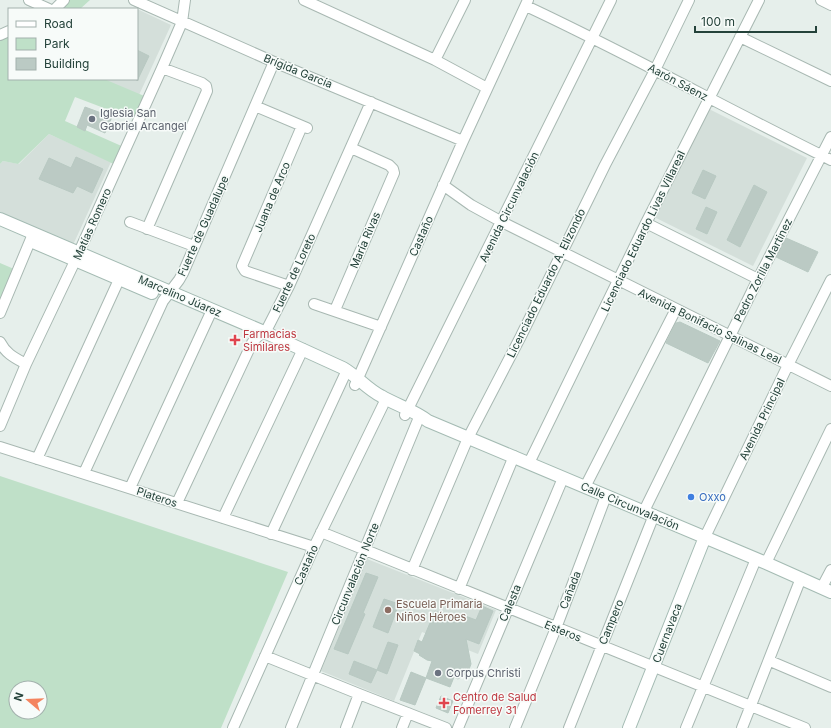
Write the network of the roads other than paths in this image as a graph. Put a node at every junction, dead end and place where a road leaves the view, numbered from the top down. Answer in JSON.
{"nodes":[{"id":1,"x":29,"y":0,"type":"edge"},
{"id":2,"x":64,"y":0,"type":"edge"},
{"id":3,"x":134,"y":0,"type":"edge"},
{"id":4,"x":185,"y":0,"type":"edge"},
{"id":5,"x":304,"y":0,"type":"edge"},
{"id":6,"x":611,"y":0,"type":"edge"},
{"id":7,"x":689,"y":0,"type":"edge"},
{"id":8,"x":759,"y":0,"type":"edge"},
{"id":9,"x":821,"y":0,"type":"edge"},
{"id":10,"x":461,"y":1,"type":"edge"},
{"id":11,"x":527,"y":3,"type":"edge"},
{"id":12,"x":831,"y":5,"type":"edge"},
{"id":13,"x":47,"y":8,"type":"edge"},
{"id":14,"x":56,"y":8,"type":"edge"},
{"id":15,"x":182,"y":22,"type":"junction"},
{"id":16,"x":592,"y":37,"type":"junction"},
{"id":17,"x":740,"y":37,"type":"junction"},
{"id":18,"x":435,"y":60,"type":"junction"},
{"id":19,"x":274,"y":62,"type":"junction"},
{"id":20,"x":162,"y":68,"type":"junction"},
{"id":21,"x":655,"y":70,"type":"junction"},
{"id":22,"x":831,"y":81,"type":"edge"},
{"id":23,"x":487,"y":88,"type":"junction"},
{"id":24,"x":709,"y":99,"type":"junction"},
{"id":25,"x":371,"y":102,"type":"junction"},
{"id":26,"x":256,"y":106,"type":"junction"},
{"id":27,"x":831,"y":137,"type":"edge"},
{"id":28,"x":463,"y":141,"type":"junction"},
{"id":29,"x":351,"y":148,"type":"junction"},
{"id":30,"x":826,"y":158,"type":"edge"},
{"id":31,"x":443,"y":185,"type":"junction"},
{"id":32,"x":0,"y":219,"type":"edge"},
{"id":33,"x":130,"y":222,"type":"dead end"},
{"id":34,"x":502,"y":222,"type":"junction"},
{"id":35,"x":646,"y":223,"type":"junction"},
{"id":36,"x":0,"y":228,"type":"edge"},
{"id":37,"x":147,"y":228,"type":"junction"},
{"id":38,"x":32,"y":237,"type":"junction"},
{"id":39,"x":194,"y":246,"type":"junction"},
{"id":40,"x":561,"y":253,"type":"junction"},
{"id":41,"x":77,"y":257,"type":"junction"},
{"id":42,"x":121,"y":275,"type":"junction"},
{"id":43,"x":758,"y":279,"type":"junction"},
{"id":44,"x":831,"y":280,"type":"edge"},
{"id":45,"x":618,"y":281,"type":"junction"},
{"id":46,"x":289,"y":286,"type":"junction"},
{"id":47,"x":167,"y":295,"type":"junction"},
{"id":48,"x":314,"y":304,"type":"dead end"},
{"id":49,"x":676,"y":309,"type":"junction"},
{"id":50,"x":335,"y":310,"type":"junction"},
{"id":51,"x":0,"y":313,"type":"edge"},
{"id":52,"x":211,"y":314,"type":"junction"},
{"id":53,"x":381,"y":327,"type":"junction"},
{"id":54,"x":260,"y":335,"type":"junction"},
{"id":55,"x":730,"y":336,"type":"junction"},
{"id":56,"x":0,"y":342,"type":"edge"},
{"id":57,"x":301,"y":353,"type":"junction"},
{"id":58,"x":26,"y":364,"type":"junction"},
{"id":59,"x":788,"y":365,"type":"junction"},
{"id":60,"x":345,"y":374,"type":"junction"},
{"id":61,"x":356,"y":382,"type":"junction"},
{"id":62,"x":831,"y":386,"type":"edge"},
{"id":63,"x":383,"y":405,"type":"junction"},
{"id":64,"x":407,"y":412,"type":"junction"},
{"id":65,"x":422,"y":419,"type":"junction"},
{"id":66,"x":0,"y":426,"type":"edge"},
{"id":67,"x":831,"y":429,"type":"edge"},
{"id":68,"x":468,"y":438,"type":"junction"},
{"id":69,"x":0,"y":447,"type":"edge"},
{"id":70,"x":514,"y":456,"type":"junction"},
{"id":71,"x":38,"y":458,"type":"junction"},
{"id":72,"x":529,"y":463,"type":"junction"},
{"id":73,"x":84,"y":473,"type":"junction"},
{"id":74,"x":563,"y":478,"type":"junction"},
{"id":75,"x":585,"y":487,"type":"junction"},
{"id":76,"x":130,"y":488,"type":"junction"},
{"id":77,"x":606,"y":496,"type":"junction"},
{"id":78,"x":176,"y":503,"type":"junction"},
{"id":79,"x":649,"y":514,"type":"junction"},
{"id":80,"x":223,"y":518,"type":"junction"},
{"id":81,"x":321,"y":532,"type":"junction"},
{"id":82,"x":271,"y":534,"type":"junction"},
{"id":83,"x":705,"y":537,"type":"junction"},
{"id":84,"x":314,"y":547,"type":"junction"},
{"id":85,"x":364,"y":550,"type":"junction"},
{"id":86,"x":761,"y":561,"type":"junction"},
{"id":87,"x":412,"y":570,"type":"junction"},
{"id":88,"x":831,"y":570,"type":"edge"},
{"id":89,"x":801,"y":578,"type":"junction"},
{"id":90,"x":460,"y":589,"type":"junction"},
{"id":91,"x":826,"y":590,"type":"edge"},
{"id":92,"x":508,"y":608,"type":"junction"},
{"id":93,"x":556,"y":628,"type":"junction"},
{"id":94,"x":602,"y":646,"type":"junction"},
{"id":95,"x":265,"y":656,"type":"junction"},
{"id":96,"x":770,"y":661,"type":"junction"},
{"id":97,"x":654,"y":667,"type":"junction"},
{"id":98,"x":313,"y":675,"type":"junction"},
{"id":99,"x":703,"y":687,"type":"junction"},
{"id":100,"x":831,"y":687,"type":"edge"},
{"id":101,"x":359,"y":694,"type":"junction"},
{"id":102,"x":751,"y":706,"type":"junction"},
{"id":103,"x":408,"y":713,"type":"junction"},
{"id":104,"x":800,"y":727,"type":"edge"},
{"id":105,"x":233,"y":728,"type":"edge"},
{"id":106,"x":291,"y":728,"type":"edge"},
{"id":107,"x":346,"y":728,"type":"edge"},
{"id":108,"x":402,"y":728,"type":"edge"},
{"id":109,"x":446,"y":728,"type":"edge"},
{"id":110,"x":458,"y":728,"type":"edge"},
{"id":111,"x":515,"y":728,"type":"edge"},
{"id":112,"x":568,"y":728,"type":"edge"},
{"id":113,"x":629,"y":728,"type":"edge"},
{"id":114,"x":686,"y":728,"type":"edge"},
{"id":115,"x":742,"y":728,"type":"edge"}],
"edges":[{"from":1,"to":13,"type":"street"},
{"from":2,"to":14,"type":"street"},
{"from":3,"to":15,"type":"street","name":"Brígida García"},
{"from":4,"to":15,"type":"street","name":"Matías Romero"},
{"from":5,"to":18,"type":"street"},
{"from":6,"to":16,"type":"street","name":"Avenida Circunvalación"},
{"from":7,"to":21,"type":"street","name":"Licenciado Eduardo A. Elizondo"},
{"from":8,"to":17,"type":"street","name":"Licenciado Eduardo Livas Villareal"},
{"from":9,"to":12,"type":"street"},
{"from":10,"to":18,"type":"street"},
{"from":11,"to":16,"type":"street","name":"Aarón Sáenz"},
{"from":11,"to":23,"type":"street","name":"Castaño"},
{"from":15,"to":19,"type":"street","name":"Brígida García"},
{"from":15,"to":20,"type":"street","name":"Matías Romero"},
{"from":16,"to":21,"type":"street","name":"Aarón Sáenz"},
{"from":16,"to":34,"type":"street","name":"Avenida Circunvalación"},
{"from":17,"to":22,"type":"street"},
{"from":17,"to":24,"type":"street","name":"Licenciado Eduardo Livas Villareal"},
{"from":18,"to":23,"type":"street"},
{"from":19,"to":25,"type":"street","name":"Brígida García"},
{"from":19,"to":26,"type":"street","name":"Fuerte de Guadalupe"},
{"from":20,"to":37,"type":"street"},
{"from":20,"to":41,"type":"street","name":"Matías Romero"},
{"from":21,"to":24,"type":"street","name":"Aarón Sáenz"},
{"from":21,"to":40,"type":"street","name":"Licenciado Eduardo A. Elizondo"},
{"from":23,"to":28,"type":"street","name":"Castaño"},
{"from":24,"to":30,"type":"street","name":"Aarón Sáenz"},
{"from":24,"to":35,"type":"street","name":"Licenciado Eduardo Livas Villareal"},
{"from":25,"to":28,"type":"street","name":"Brígida García"},
{"from":25,"to":29,"type":"street","name":"Fuerte de Loreto"},
{"from":26,"to":39,"type":"street","name":"Fuerte de Guadalupe"},
{"from":26,"to":46,"type":"street","name":"Juana de Arco"},
{"from":27,"to":30,"type":"street","name":"Pedro Zorilla Martinez"},
{"from":28,"to":31,"type":"street","name":"Castaño"},
{"from":29,"to":46,"type":"street","name":"Fuerte de Loreto"},
{"from":29,"to":50,"type":"street","name":"María Rivas"},
{"from":30,"to":43,"type":"street","name":"Pedro Zorilla Martinez"},
{"from":31,"to":34,"type":"street","name":"Avenida Bonifacio Salinas Leal"},
{"from":31,"to":53,"type":"street","name":"Castaño"},
{"from":32,"to":38,"type":"street","name":"Marcelino Júarez"},
{"from":33,"to":37,"type":"street"},
{"from":34,"to":40,"type":"street","name":"Avenida Bonifacio Salinas Leal"},
{"from":34,"to":64,"type":"street","name":"Avenida Circunvalación"},
{"from":35,"to":43,"type":"street"},
{"from":35,"to":45,"type":"street","name":"Licenciado Eduardo Livas Villareal"},
{"from":36,"to":38,"type":"street","name":"Marcelino Júarez"},
{"from":37,"to":39,"type":"street"},
{"from":38,"to":41,"type":"street","name":"Marcelino Júarez"},
{"from":38,"to":51,"type":"street"},
{"from":39,"to":47,"type":"street","name":"Fuerte de Guadalupe"},
{"from":40,"to":45,"type":"street","name":"Avenida Bonifacio Salinas Leal"},
{"from":40,"to":68,"type":"street","name":"Licenciado Eduardo A. Elizondo"},
{"from":41,"to":42,"type":"street","name":"Marcelino Júarez"},
{"from":41,"to":58,"type":"street","name":"Matías Romero"},
{"from":42,"to":47,"type":"street","name":"Marcelino Júarez"},
{"from":42,"to":71,"type":"street"},
{"from":43,"to":55,"type":"street","name":"Pedro Zorilla Martinez"},
{"from":44,"to":59,"type":"street","name":"Avenida Principal"},
{"from":45,"to":49,"type":"street","name":"Avenida Bonifacio Salinas Leal"},
{"from":45,"to":72,"type":"street","name":"Licenciado Eduardo Livas Villareal"},
{"from":46,"to":54,"type":"street","name":"Fuerte de Loreto"},
{"from":47,"to":52,"type":"street","name":"Marcelino Júarez"},
{"from":47,"to":73,"type":"street","name":"Fuerte de Guadalupe"},
{"from":48,"to":50,"type":"street"},
{"from":49,"to":55,"type":"street","name":"Avenida Bonifacio Salinas Leal"},
{"from":49,"to":75,"type":"street"},
{"from":50,"to":53,"type":"street"},
{"from":52,"to":54,"type":"street","name":"Marcelino Júarez"},
{"from":52,"to":76,"type":"street"},
{"from":53,"to":61,"type":"street","name":"Castaño"},
{"from":54,"to":57,"type":"street","name":"Marcelino Júarez"},
{"from":54,"to":78,"type":"street","name":"Fuerte de Loreto"},
{"from":55,"to":59,"type":"street","name":"Avenida Bonifacio Salinas Leal"},
{"from":55,"to":79,"type":"street","name":"Pedro Zorilla Martinez"},
{"from":56,"to":58,"type":"street"},
{"from":57,"to":60,"type":"street","name":"Marcelino Júarez"},
{"from":57,"to":80,"type":"street"},
{"from":58,"to":66,"type":"street","name":"Matías Romero"},
{"from":59,"to":62,"type":"street","name":"Avenida Bonifacio Salinas Leal"},
{"from":59,"to":83,"type":"street","name":"Avenida Principal"},
{"from":60,"to":61,"type":"street","name":"Marcelino Júarez"},
{"from":60,"to":82,"type":"street"},
{"from":61,"to":63,"type":"street","name":"Calle Circunvalación"},
{"from":61,"to":64,"type":"street","name":"Calle Circunvalación"},
{"from":63,"to":64,"type":"street","name":"Calle Circunvalación"},
{"from":63,"to":81,"type":"street","name":"Castaño"},
{"from":64,"to":65,"type":"street","name":"Calle Circunvalación"},
{"from":65,"to":68,"type":"street","name":"Calle Circunvalación"},
{"from":65,"to":85,"type":"street","name":"Circunvalación Norte"},
{"from":67,"to":86,"type":"street"},
{"from":68,"to":70,"type":"street","name":"Calle Circunvalación"},
{"from":68,"to":87,"type":"street","name":"Licenciado Eduardo A. Elizondo"},
{"from":69,"to":71,"type":"street","name":"Plateros"},
{"from":70,"to":72,"type":"street","name":"Calle Circunvalación"},
{"from":70,"to":90,"type":"street"},
{"from":71,"to":73,"type":"street","name":"Plateros"},
{"from":72,"to":74,"type":"street","name":"Calle Circunvalación"},
{"from":73,"to":76,"type":"street","name":"Plateros"},
{"from":74,"to":75,"type":"street","name":"Calle Circunvalación"},
{"from":74,"to":92,"type":"street","name":"Calesta"},
{"from":75,"to":77,"type":"street","name":"Calle Circunvalación"},
{"from":76,"to":78,"type":"street","name":"Plateros"},
{"from":77,"to":79,"type":"street","name":"Calle Circunvalación"},
{"from":77,"to":93,"type":"street","name":"Cañada"},
{"from":78,"to":80,"type":"street","name":"Plateros"},
{"from":79,"to":83,"type":"street","name":"Calle Circunvalación"},
{"from":79,"to":94,"type":"street","name":"Campero"},
{"from":80,"to":82,"type":"street","name":"Plateros"},
{"from":81,"to":84,"type":"street","name":"Castaño"},
{"from":81,"to":85,"type":"street","name":"Esteros"},
{"from":82,"to":84,"type":"street","name":"Plateros"},
{"from":83,"to":86,"type":"street","name":"Calle Circunvalación"},
{"from":83,"to":97,"type":"street","name":"Cuernavaca"},
{"from":84,"to":95,"type":"street","name":"Castaño"},
{"from":85,"to":87,"type":"street","name":"Esteros"},
{"from":85,"to":98,"type":"street","name":"Circunvalación Norte"},
{"from":86,"to":89,"type":"street","name":"Calle Circunvalación"},
{"from":86,"to":99,"type":"street"},
{"from":87,"to":90,"type":"street","name":"Esteros"},
{"from":88,"to":91,"type":"street"},
{"from":89,"to":91,"type":"street","name":"Calle Circunvalación"},
{"from":89,"to":96,"type":"street"},
{"from":90,"to":92,"type":"street","name":"Esteros"},
{"from":92,"to":93,"type":"street","name":"Esteros"},
{"from":92,"to":110,"type":"street","name":"Calesta"},
{"from":93,"to":94,"type":"street","name":"Esteros"},
{"from":93,"to":111,"type":"street","name":"Cañada"},
{"from":94,"to":97,"type":"street","name":"Esteros"},
{"from":94,"to":112,"type":"street","name":"Campero"},
{"from":95,"to":98,"type":"street"},
{"from":95,"to":105,"type":"street","name":"Castaño"},
{"from":96,"to":100,"type":"street"},
{"from":96,"to":102,"type":"street"},
{"from":97,"to":99,"type":"street","name":"Esteros"},
{"from":97,"to":113,"type":"street","name":"Cuernavaca"},
{"from":98,"to":101,"type":"street"},
{"from":98,"to":106,"type":"street","name":"Circunvalación Norte"},
{"from":99,"to":102,"type":"street","name":"Esteros"},
{"from":99,"to":114,"type":"street"},
{"from":101,"to":103,"type":"street"},
{"from":101,"to":107,"type":"street"},
{"from":102,"to":104,"type":"street","name":"Esteros"},
{"from":102,"to":115,"type":"street"},
{"from":103,"to":108,"type":"street"},
{"from":103,"to":109,"type":"street"}]}
